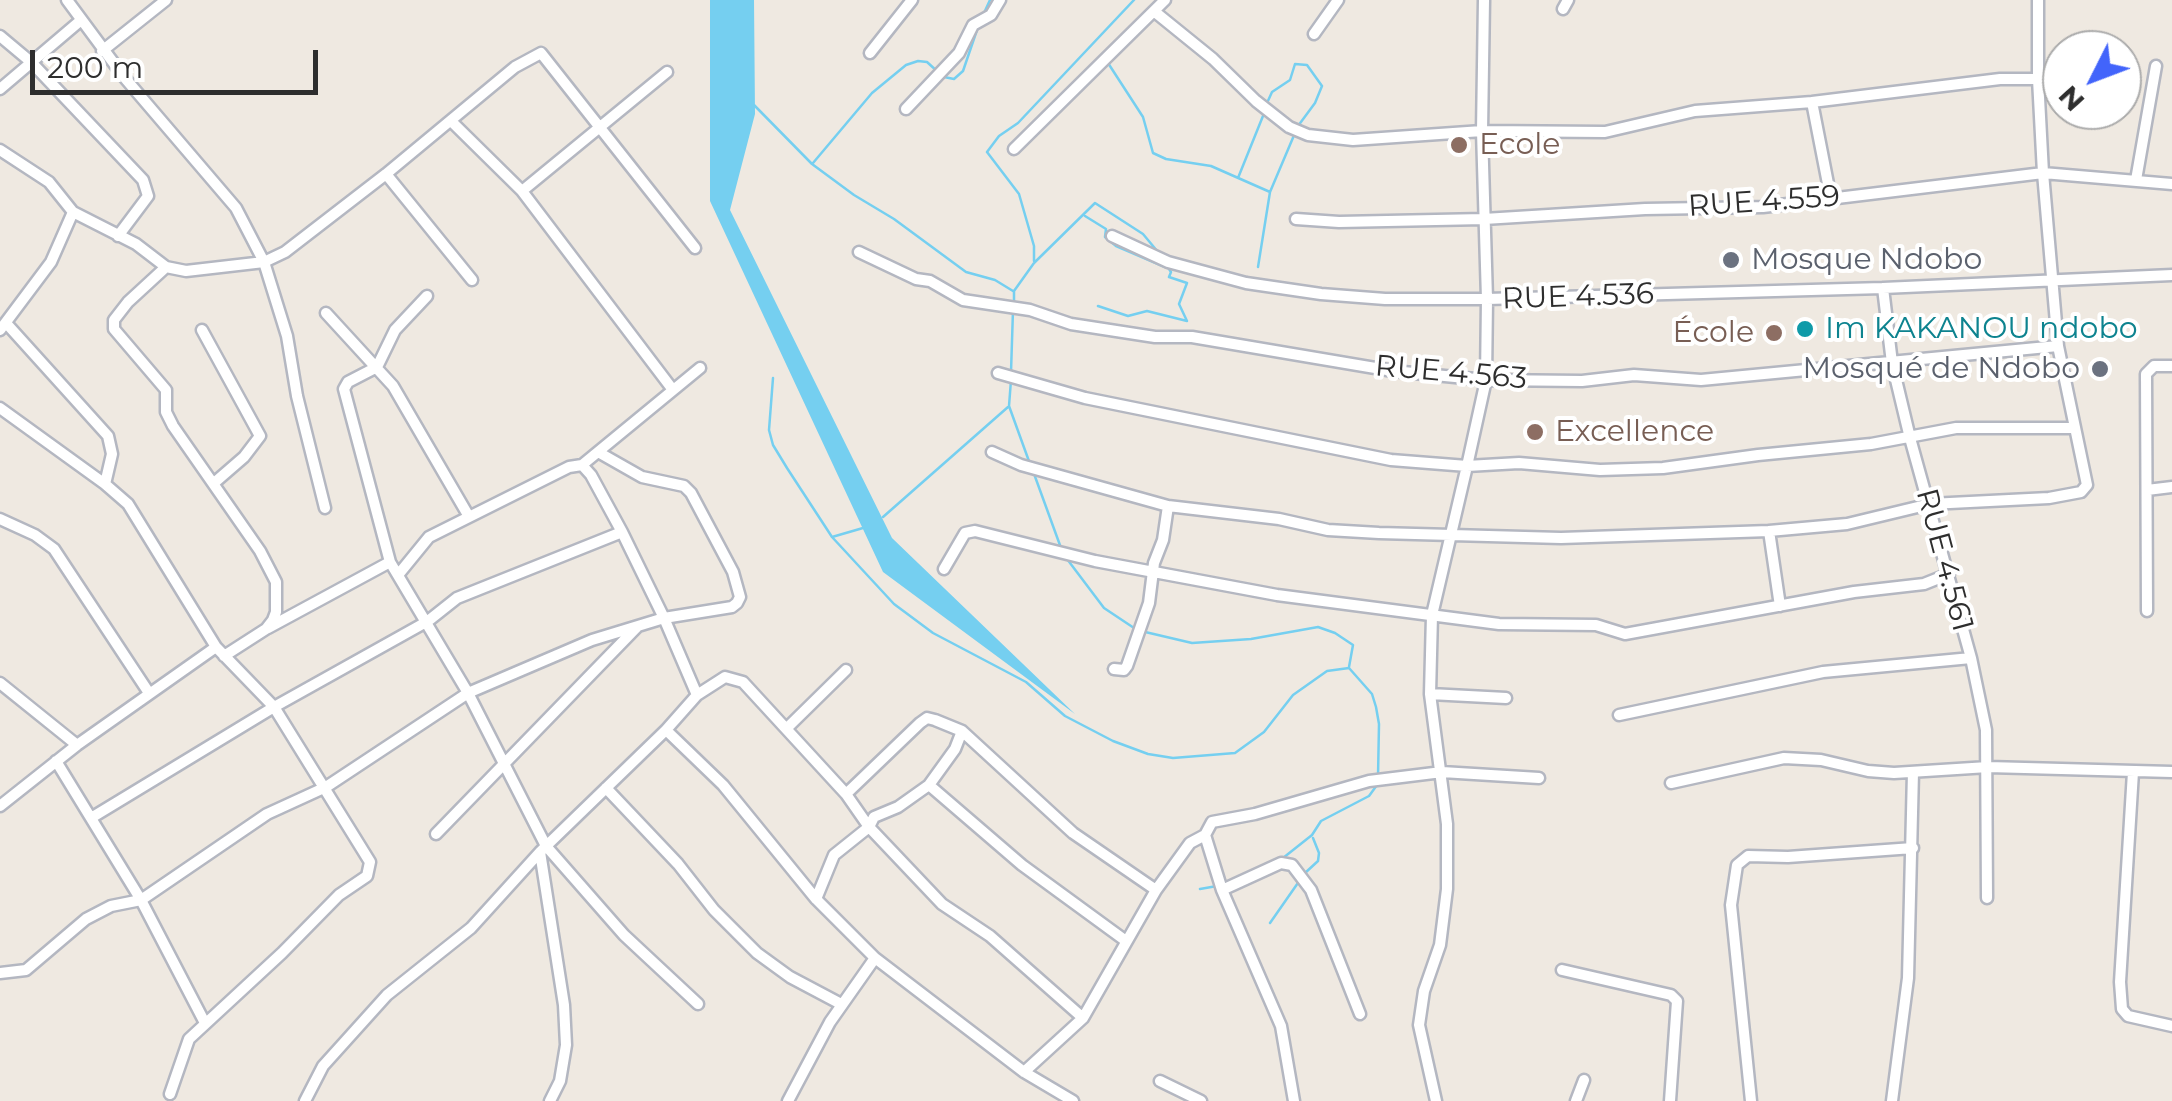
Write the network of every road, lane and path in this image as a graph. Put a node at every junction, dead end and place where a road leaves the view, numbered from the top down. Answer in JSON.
{"nodes":[{"id":1,"x":67,"y":0,"type":"edge"},
{"id":2,"x":166,"y":0,"type":"edge"},
{"id":3,"x":912,"y":0,"type":"edge"},
{"id":4,"x":1000,"y":0,"type":"edge"},
{"id":5,"x":1165,"y":0,"type":"edge"},
{"id":6,"x":1338,"y":0,"type":"edge"},
{"id":7,"x":1484,"y":0,"type":"edge"},
{"id":8,"x":2038,"y":0,"type":"edge"},
{"id":9,"x":1155,"y":12,"type":"junction"},
{"id":10,"x":80,"y":21,"type":"junction"},
{"id":11,"x":1314,"y":34,"type":"dead end"},
{"id":12,"x":0,"y":36,"type":"edge"},
{"id":13,"x":102,"y":50,"type":"junction"},
{"id":14,"x":870,"y":54,"type":"dead end"},
{"id":15,"x":31,"y":62,"type":"junction"},
{"id":16,"x":2156,"y":66,"type":"dead end"},
{"id":17,"x":667,"y":72,"type":"dead end"},
{"id":18,"x":2038,"y":79,"type":"junction"},
{"id":19,"x":0,"y":90,"type":"edge"},
{"id":20,"x":1812,"y":102,"type":"junction"},
{"id":21,"x":906,"y":109,"type":"dead end"},
{"id":22,"x":451,"y":121,"type":"junction"},
{"id":23,"x":600,"y":126,"type":"junction"},
{"id":24,"x":1482,"y":131,"type":"junction"},
{"id":25,"x":1014,"y":149,"type":"dead end"},
{"id":26,"x":0,"y":150,"type":"edge"},
{"id":27,"x":2043,"y":173,"type":"junction"},
{"id":28,"x":386,"y":174,"type":"junction"},
{"id":29,"x":2136,"y":180,"type":"junction"},
{"id":30,"x":2172,"y":184,"type":"edge"},
{"id":31,"x":522,"y":191,"type":"junction"},
{"id":32,"x":1830,"y":199,"type":"junction"},
{"id":33,"x":73,"y":212,"type":"junction"},
{"id":34,"x":1484,"y":218,"type":"junction"},
{"id":35,"x":1296,"y":219,"type":"dead end"},
{"id":36,"x":118,"y":236,"type":"junction"},
{"id":37,"x":1112,"y":236,"type":"dead end"},
{"id":38,"x":695,"y":248,"type":"dead end"},
{"id":39,"x":860,"y":252,"type":"dead end"},
{"id":40,"x":264,"y":262,"type":"junction"},
{"id":41,"x":166,"y":267,"type":"junction"},
{"id":42,"x":2172,"y":275,"type":"edge"},
{"id":43,"x":472,"y":280,"type":"dead end"},
{"id":44,"x":2053,"y":281,"type":"junction"},
{"id":45,"x":1882,"y":288,"type":"junction"},
{"id":46,"x":427,"y":296,"type":"dead end"},
{"id":47,"x":1488,"y":299,"type":"junction"},
{"id":48,"x":326,"y":313,"type":"dead end"},
{"id":49,"x":3,"y":327,"type":"edge"},
{"id":50,"x":202,"y":330,"type":"dead end"},
{"id":51,"x":2058,"y":346,"type":"junction"},
{"id":52,"x":1892,"y":363,"type":"junction"},
{"id":53,"x":2172,"y":366,"type":"edge"},
{"id":54,"x":376,"y":367,"type":"junction"},
{"id":55,"x":700,"y":368,"type":"dead end"},
{"id":56,"x":998,"y":373,"type":"dead end"},
{"id":57,"x":1486,"y":380,"type":"junction"},
{"id":58,"x":674,"y":390,"type":"junction"},
{"id":59,"x":0,"y":408,"type":"edge"},
{"id":60,"x":2074,"y":428,"type":"junction"},
{"id":61,"x":1910,"y":438,"type":"junction"},
{"id":62,"x":598,"y":452,"type":"junction"},
{"id":63,"x":992,"y":452,"type":"dead end"},
{"id":64,"x":582,"y":465,"type":"junction"},
{"id":65,"x":1467,"y":466,"type":"junction"},
{"id":66,"x":214,"y":483,"type":"junction"},
{"id":67,"x":106,"y":484,"type":"junction"},
{"id":68,"x":2172,"y":487,"type":"edge"},
{"id":69,"x":2148,"y":490,"type":"junction"},
{"id":70,"x":1930,"y":504,"type":"junction"},
{"id":71,"x":1168,"y":506,"type":"junction"},
{"id":72,"x":325,"y":508,"type":"dead end"},
{"id":73,"x":468,"y":516,"type":"junction"},
{"id":74,"x":0,"y":518,"type":"edge"},
{"id":75,"x":1769,"y":531,"type":"junction"},
{"id":76,"x":622,"y":532,"type":"junction"},
{"id":77,"x":1451,"y":535,"type":"junction"},
{"id":78,"x":390,"y":562,"type":"junction"},
{"id":79,"x":944,"y":569,"type":"dead end"},
{"id":80,"x":1153,"y":570,"type":"junction"},
{"id":81,"x":1949,"y":574,"type":"junction"},
{"id":82,"x":398,"y":575,"type":"junction"},
{"id":83,"x":1780,"y":606,"type":"junction"},
{"id":84,"x":2146,"y":611,"type":"dead end"},
{"id":85,"x":1432,"y":614,"type":"junction"},
{"id":86,"x":664,"y":618,"type":"junction"},
{"id":87,"x":428,"y":620,"type":"junction"},
{"id":88,"x":637,"y":627,"type":"junction"},
{"id":89,"x":266,"y":629,"type":"junction"},
{"id":90,"x":220,"y":651,"type":"junction"},
{"id":91,"x":1971,"y":658,"type":"junction"},
{"id":92,"x":1114,"y":669,"type":"dead end"},
{"id":93,"x":846,"y":670,"type":"dead end"},
{"id":94,"x":0,"y":683,"type":"edge"},
{"id":95,"x":468,"y":693,"type":"junction"},
{"id":96,"x":149,"y":694,"type":"junction"},
{"id":97,"x":1430,"y":694,"type":"junction"},
{"id":98,"x":697,"y":695,"type":"junction"},
{"id":99,"x":1506,"y":698,"type":"dead end"},
{"id":100,"x":274,"y":707,"type":"junction"},
{"id":101,"x":1619,"y":715,"type":"dead end"},
{"id":102,"x":786,"y":728,"type":"junction"},
{"id":103,"x":666,"y":730,"type":"junction"},
{"id":104,"x":962,"y":732,"type":"junction"},
{"id":105,"x":77,"y":745,"type":"junction"},
{"id":106,"x":56,"y":761,"type":"junction"},
{"id":107,"x":505,"y":764,"type":"junction"},
{"id":108,"x":1988,"y":767,"type":"junction"},
{"id":109,"x":1442,"y":772,"type":"junction"},
{"id":110,"x":1913,"y":772,"type":"junction"},
{"id":111,"x":2133,"y":772,"type":"junction"},
{"id":112,"x":2172,"y":772,"type":"edge"},
{"id":113,"x":1539,"y":778,"type":"dead end"},
{"id":114,"x":1671,"y":783,"type":"dead end"},
{"id":115,"x":929,"y":785,"type":"junction"},
{"id":116,"x":326,"y":787,"type":"junction"},
{"id":117,"x":606,"y":788,"type":"junction"},
{"id":118,"x":846,"y":794,"type":"junction"},
{"id":119,"x":1,"y":803,"type":"edge"},
{"id":120,"x":91,"y":818,"type":"junction"},
{"id":121,"x":869,"y":827,"type":"junction"},
{"id":122,"x":436,"y":834,"type":"dead end"},
{"id":123,"x":1204,"y":836,"type":"junction"},
{"id":124,"x":1913,"y":848,"type":"junction"},
{"id":125,"x":543,"y":849,"type":"junction"},
{"id":126,"x":1156,"y":890,"type":"junction"},
{"id":127,"x":1222,"y":890,"type":"junction"},
{"id":128,"x":1987,"y":898,"type":"dead end"},
{"id":129,"x":816,"y":899,"type":"junction"},
{"id":130,"x":141,"y":900,"type":"junction"},
{"id":131,"x":1126,"y":941,"type":"junction"},
{"id":132,"x":875,"y":958,"type":"junction"},
{"id":133,"x":1562,"y":970,"type":"dead end"},
{"id":134,"x":1,"y":971,"type":"edge"},
{"id":135,"x":698,"y":1004,"type":"dead end"},
{"id":136,"x":842,"y":1004,"type":"junction"},
{"id":137,"x":1360,"y":1014,"type":"dead end"},
{"id":138,"x":1083,"y":1018,"type":"junction"},
{"id":139,"x":205,"y":1023,"type":"junction"},
{"id":140,"x":2172,"y":1026,"type":"edge"},
{"id":141,"x":1024,"y":1072,"type":"junction"},
{"id":142,"x":1584,"y":1080,"type":"dead end"},
{"id":143,"x":1160,"y":1081,"type":"dead end"},
{"id":144,"x":170,"y":1094,"type":"dead end"},
{"id":145,"x":305,"y":1101,"type":"edge"},
{"id":146,"x":550,"y":1101,"type":"edge"},
{"id":147,"x":788,"y":1101,"type":"edge"},
{"id":148,"x":1072,"y":1101,"type":"edge"},
{"id":149,"x":1201,"y":1101,"type":"edge"},
{"id":150,"x":1294,"y":1101,"type":"edge"},
{"id":151,"x":1436,"y":1101,"type":"edge"},
{"id":152,"x":1576,"y":1101,"type":"edge"},
{"id":153,"x":1670,"y":1101,"type":"edge"},
{"id":154,"x":1751,"y":1101,"type":"edge"},
{"id":155,"x":1892,"y":1101,"type":"edge"}],
"edges":[{"from":1,"to":10,"type":"street"},
{"from":2,"to":13,"type":"street"},
{"from":3,"to":14,"type":"street"},
{"from":4,"to":21,"type":"street"},
{"from":5,"to":9,"type":"street"},
{"from":6,"to":11,"type":"street"},
{"from":7,"to":24,"type":"street"},
{"from":8,"to":18,"type":"street"},
{"from":9,"to":24,"type":"street"},
{"from":9,"to":25,"type":"street"},
{"from":10,"to":13,"type":"street"},
{"from":10,"to":15,"type":"street"},
{"from":12,"to":15,"type":"street"},
{"from":13,"to":40,"type":"street"},
{"from":15,"to":19,"type":"street"},
{"from":15,"to":36,"type":"street"},
{"from":16,"to":29,"type":"street"},
{"from":17,"to":23,"type":"street"},
{"from":18,"to":20,"type":"street"},
{"from":18,"to":27,"type":"street"},
{"from":20,"to":24,"type":"street"},
{"from":20,"to":32,"type":"street"},
{"from":22,"to":23,"type":"street"},
{"from":22,"to":28,"type":"street"},
{"from":22,"to":31,"type":"street"},
{"from":23,"to":31,"type":"street"},
{"from":23,"to":38,"type":"street"},
{"from":24,"to":34,"type":"street"},
{"from":26,"to":33,"type":"street"},
{"from":27,"to":29,"type":"street","name":"RUE 4.559"},
{"from":27,"to":32,"type":"street","name":"RUE 4.559"},
{"from":27,"to":44,"type":"street"},
{"from":28,"to":40,"type":"street"},
{"from":28,"to":43,"type":"street"},
{"from":29,"to":30,"type":"street","name":"RUE 4.559"},
{"from":31,"to":58,"type":"street"},
{"from":32,"to":34,"type":"street","name":"RUE 4.559"},
{"from":33,"to":36,"type":"street"},
{"from":33,"to":49,"type":"street"},
{"from":34,"to":35,"type":"street","name":"RUE 4.559"},
{"from":34,"to":47,"type":"street"},
{"from":36,"to":41,"type":"street"},
{"from":37,"to":47,"type":"street","name":"RUE 4.536"},
{"from":39,"to":57,"type":"street","name":"RUE 4.563"},
{"from":40,"to":41,"type":"street"},
{"from":40,"to":72,"type":"street"},
{"from":41,"to":66,"type":"street"},
{"from":42,"to":44,"type":"street","name":"RUE 4.536"},
{"from":44,"to":45,"type":"street","name":"RUE 4.536"},
{"from":44,"to":51,"type":"street"},
{"from":45,"to":47,"type":"street","name":"RUE 4.536"},
{"from":45,"to":52,"type":"street","name":"RUE 4.561"},
{"from":46,"to":54,"type":"street"},
{"from":47,"to":57,"type":"street"},
{"from":48,"to":54,"type":"street"},
{"from":49,"to":67,"type":"street"},
{"from":50,"to":66,"type":"street"},
{"from":51,"to":52,"type":"street","name":"RUE 4.563"},
{"from":51,"to":60,"type":"street"},
{"from":52,"to":57,"type":"street","name":"RUE 4.563"},
{"from":52,"to":61,"type":"street","name":"RUE 4.561"},
{"from":53,"to":69,"type":"street"},
{"from":54,"to":73,"type":"street"},
{"from":54,"to":78,"type":"street"},
{"from":55,"to":58,"type":"street"},
{"from":56,"to":65,"type":"street"},
{"from":57,"to":65,"type":"street"},
{"from":58,"to":62,"type":"street"},
{"from":59,"to":67,"type":"street"},
{"from":60,"to":61,"type":"street"},
{"from":60,"to":70,"type":"street"},
{"from":61,"to":65,"type":"street"},
{"from":61,"to":70,"type":"street","name":"RUE 4.561"},
{"from":62,"to":64,"type":"street"},
{"from":62,"to":86,"type":"street"},
{"from":63,"to":71,"type":"street"},
{"from":64,"to":73,"type":"street"},
{"from":64,"to":76,"type":"street"},
{"from":65,"to":77,"type":"street"},
{"from":66,"to":89,"type":"street"},
{"from":67,"to":90,"type":"street"},
{"from":68,"to":69,"type":"street"},
{"from":69,"to":84,"type":"street"},
{"from":70,"to":75,"type":"street"},
{"from":70,"to":81,"type":"street","name":"RUE 4.561"},
{"from":71,"to":77,"type":"street"},
{"from":71,"to":80,"type":"street"},
{"from":73,"to":82,"type":"street"},
{"from":74,"to":96,"type":"street"},
{"from":75,"to":77,"type":"street"},
{"from":75,"to":83,"type":"street"},
{"from":76,"to":86,"type":"street"},
{"from":76,"to":87,"type":"street"},
{"from":77,"to":85,"type":"street"},
{"from":78,"to":82,"type":"street"},
{"from":78,"to":89,"type":"street"},
{"from":79,"to":80,"type":"street"},
{"from":80,"to":85,"type":"street"},
{"from":80,"to":92,"type":"street"},
{"from":81,"to":83,"type":"street"},
{"from":81,"to":91,"type":"street","name":"RUE 4.561"},
{"from":82,"to":87,"type":"street"},
{"from":83,"to":85,"type":"street"},
{"from":85,"to":97,"type":"street"},
{"from":86,"to":88,"type":"street"},
{"from":86,"to":98,"type":"street"},
{"from":87,"to":95,"type":"street"},
{"from":87,"to":100,"type":"street"},
{"from":88,"to":95,"type":"street"},
{"from":88,"to":107,"type":"street"},
{"from":89,"to":90,"type":"street"},
{"from":90,"to":96,"type":"street"},
{"from":90,"to":100,"type":"street"},
{"from":91,"to":101,"type":"street","name":"RUE 4.561"},
{"from":91,"to":108,"type":"street"},
{"from":93,"to":102,"type":"street"},
{"from":94,"to":105,"type":"street"},
{"from":95,"to":107,"type":"street"},
{"from":95,"to":116,"type":"street"},
{"from":96,"to":105,"type":"street"},
{"from":97,"to":99,"type":"street"},
{"from":97,"to":109,"type":"street"},
{"from":98,"to":102,"type":"street"},
{"from":98,"to":103,"type":"street"},
{"from":100,"to":116,"type":"street"},
{"from":100,"to":120,"type":"street"},
{"from":102,"to":118,"type":"street"},
{"from":103,"to":117,"type":"street"},
{"from":103,"to":129,"type":"street"},
{"from":104,"to":115,"type":"street"},
{"from":104,"to":118,"type":"street"},
{"from":104,"to":126,"type":"street"},
{"from":105,"to":106,"type":"street"},
{"from":106,"to":119,"type":"street"},
{"from":106,"to":120,"type":"street"},
{"from":107,"to":122,"type":"street"},
{"from":107,"to":125,"type":"street"},
{"from":108,"to":110,"type":"street"},
{"from":108,"to":111,"type":"street"},
{"from":108,"to":128,"type":"street"},
{"from":109,"to":113,"type":"street"},
{"from":109,"to":123,"type":"street"},
{"from":109,"to":151,"type":"street"},
{"from":110,"to":114,"type":"street"},
{"from":110,"to":124,"type":"street"},
{"from":111,"to":112,"type":"street"},
{"from":111,"to":140,"type":"street"},
{"from":115,"to":121,"type":"street"},
{"from":115,"to":131,"type":"street"},
{"from":116,"to":130,"type":"street"},
{"from":116,"to":139,"type":"street"},
{"from":117,"to":125,"type":"street"},
{"from":117,"to":136,"type":"street"},
{"from":118,"to":121,"type":"street"},
{"from":120,"to":130,"type":"street"},
{"from":121,"to":129,"type":"street"},
{"from":121,"to":138,"type":"street"},
{"from":123,"to":126,"type":"street"},
{"from":123,"to":127,"type":"street"},
{"from":124,"to":154,"type":"street"},
{"from":124,"to":155,"type":"street"},
{"from":125,"to":135,"type":"street"},
{"from":125,"to":145,"type":"street"},
{"from":125,"to":146,"type":"street"},
{"from":126,"to":131,"type":"street"},
{"from":127,"to":137,"type":"street"},
{"from":127,"to":150,"type":"street"},
{"from":129,"to":132,"type":"street"},
{"from":130,"to":134,"type":"street"},
{"from":130,"to":139,"type":"street"},
{"from":131,"to":138,"type":"street"},
{"from":132,"to":136,"type":"street"},
{"from":132,"to":141,"type":"street"},
{"from":133,"to":153,"type":"street"},
{"from":136,"to":147,"type":"street"},
{"from":138,"to":141,"type":"street"},
{"from":139,"to":144,"type":"street"},
{"from":141,"to":148,"type":"street"},
{"from":142,"to":152,"type":"street"},
{"from":143,"to":149,"type":"street"}]}
